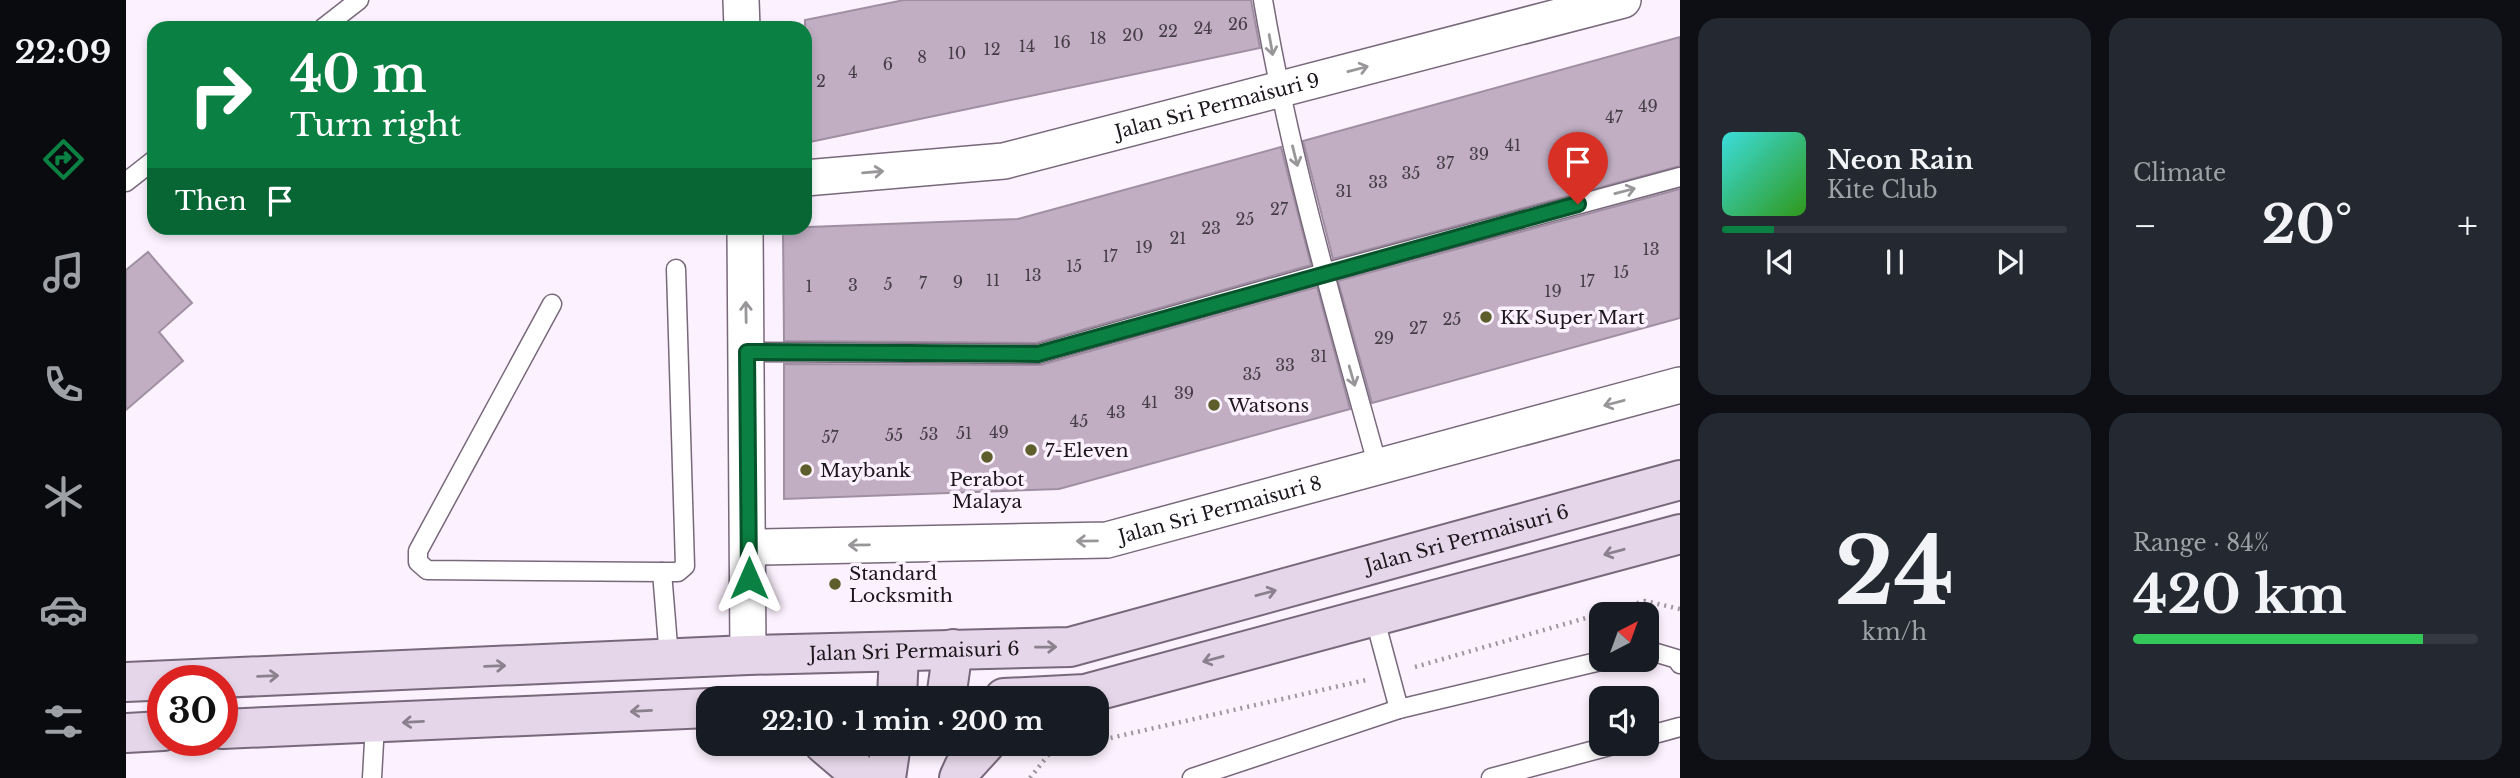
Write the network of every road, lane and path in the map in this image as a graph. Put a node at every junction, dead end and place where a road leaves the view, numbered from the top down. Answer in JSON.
{"nodes":[{"id":1,"x":359,"y":0,"type":"edge"},
{"id":2,"x":741,"y":0,"type":"edge"},
{"id":3,"x":1263,"y":0,"type":"edge"},
{"id":4,"x":1623,"y":0,"type":"edge"},
{"id":5,"x":332,"y":21,"type":"edge"},
{"id":6,"x":742,"y":21,"type":"edge"},
{"id":7,"x":1278,"y":90,"type":"junction"},
{"id":8,"x":147,"y":166,"type":"edge"},
{"id":9,"x":812,"y":177,"type":"edge"},
{"id":10,"x":1680,"y":177,"type":"edge"},
{"id":11,"x":126,"y":182,"type":"edge"},
{"id":12,"x":745,"y":235,"type":"edge"},
{"id":13,"x":676,"y":269,"type":"dead end"},
{"id":14,"x":1324,"y":273,"type":"junction"},
{"id":15,"x":552,"y":304,"type":"dead end"},
{"id":16,"x":747,"y":352,"type":"junction"},
{"id":17,"x":1680,"y":385,"type":"edge"},
{"id":18,"x":1378,"y":467,"type":"junction"},
{"id":19,"x":1680,"y":480,"type":"edge"},
{"id":20,"x":1680,"y":534,"type":"edge"},
{"id":21,"x":749,"y":552,"type":"junction"},
{"id":22,"x":662,"y":572,"type":"junction"},
{"id":23,"x":1374,"y":616,"type":"junction"},
{"id":24,"x":953,"y":649,"type":"junction"},
{"id":25,"x":899,"y":652,"type":"junction"},
{"id":26,"x":1659,"y":654,"type":"edge"},
{"id":27,"x":748,"y":655,"type":"junction"},
{"id":28,"x":669,"y":658,"type":"junction"},
{"id":29,"x":1589,"y":664,"type":"edge"},
{"id":30,"x":1680,"y":664,"type":"edge"},
{"id":31,"x":126,"y":682,"type":"edge"},
{"id":32,"x":898,"y":686,"type":"edge"},
{"id":33,"x":948,"y":686,"type":"edge"},
{"id":34,"x":1109,"y":688,"type":"edge"},
{"id":35,"x":696,"y":709,"type":"edge"},
{"id":36,"x":1399,"y":709,"type":"junction"},
{"id":37,"x":375,"y":724,"type":"junction"},
{"id":38,"x":1680,"y":727,"type":"edge"},
{"id":39,"x":238,"y":728,"type":"edge"},
{"id":40,"x":147,"y":732,"type":"edge"},
{"id":41,"x":126,"y":733,"type":"edge"},
{"id":42,"x":1659,"y":733,"type":"edge"},
{"id":43,"x":1589,"y":752,"type":"edge"},
{"id":44,"x":838,"y":756,"type":"edge"},
{"id":45,"x":890,"y":756,"type":"edge"},
{"id":46,"x":943,"y":756,"type":"edge"},
{"id":47,"x":974,"y":756,"type":"edge"},
{"id":48,"x":1047,"y":756,"type":"edge"},
{"id":49,"x":372,"y":778,"type":"edge"},
{"id":50,"x":864,"y":778,"type":"edge"},
{"id":51,"x":887,"y":778,"type":"edge"},
{"id":52,"x":940,"y":778,"type":"edge"},
{"id":53,"x":959,"y":778,"type":"edge"},
{"id":54,"x":1030,"y":778,"type":"edge"},
{"id":55,"x":1192,"y":778,"type":"edge"},
{"id":56,"x":1491,"y":778,"type":"edge"}],
"edges":[{"from":1,"to":5,"type":"lane"},
{"from":2,"to":6,"type":"street"},
{"from":3,"to":7,"type":"lane","one_way":true},
{"from":7,"to":4,"type":"street","name":"Jalan Sri Permaisuri 9","one_way":true},
{"from":9,"to":7,"type":"street","name":"Jalan Sri Permaisuri 9","one_way":true},
{"from":7,"to":14,"type":"lane","one_way":true},
{"from":8,"to":11,"type":"lane"},
{"from":14,"to":10,"type":"lane","one_way":true},
{"from":16,"to":12,"type":"street","one_way":true},
{"from":13,"to":22,"type":"lane"},
{"from":14,"to":16,"type":"lane"},
{"from":14,"to":18,"type":"lane","one_way":true},
{"from":15,"to":22,"type":"lane"},
{"from":16,"to":21,"type":"street"},
{"from":17,"to":18,"type":"street","name":"Jalan Sri Permaisuri 8","one_way":true},
{"from":18,"to":21,"type":"street","name":"Jalan Sri Permaisuri 8","one_way":true},
{"from":24,"to":19,"type":"street","name":"Jalan Sri Permaisuri 6","one_way":true},
{"from":20,"to":23,"type":"street","one_way":true},
{"from":21,"to":27,"type":"street"},
{"from":22,"to":28,"type":"lane"},
{"from":23,"to":34,"type":"street","one_way":true},
{"from":23,"to":36,"type":"lane"},
{"from":24,"to":25,"type":"street","name":"Jalan Sri Permaisuri 6"},
{"from":24,"to":33,"type":"street"},
{"from":25,"to":27,"type":"street","name":"Jalan Sri Permaisuri 6"},
{"from":25,"to":32,"type":"street"},
{"from":26,"to":30,"type":"lane"},
{"from":27,"to":28,"type":"street","name":"Jalan Sri Permaisuri 6"},
{"from":31,"to":28,"type":"street","name":"Jalan Sri Permaisuri 6","one_way":true},
{"from":29,"to":36,"type":"lane"},
{"from":35,"to":37,"type":"street","one_way":true},
{"from":36,"to":55,"type":"lane"},
{"from":37,"to":39,"type":"street"},
{"from":37,"to":49,"type":"lane"},
{"from":38,"to":42,"type":"lane"},
{"from":40,"to":41,"type":"street"},
{"from":43,"to":56,"type":"lane"},
{"from":44,"to":50,"type":"street"},
{"from":45,"to":51,"type":"street"},
{"from":46,"to":52,"type":"street"},
{"from":47,"to":53,"type":"street"},
{"from":48,"to":54,"type":"path"}]}
